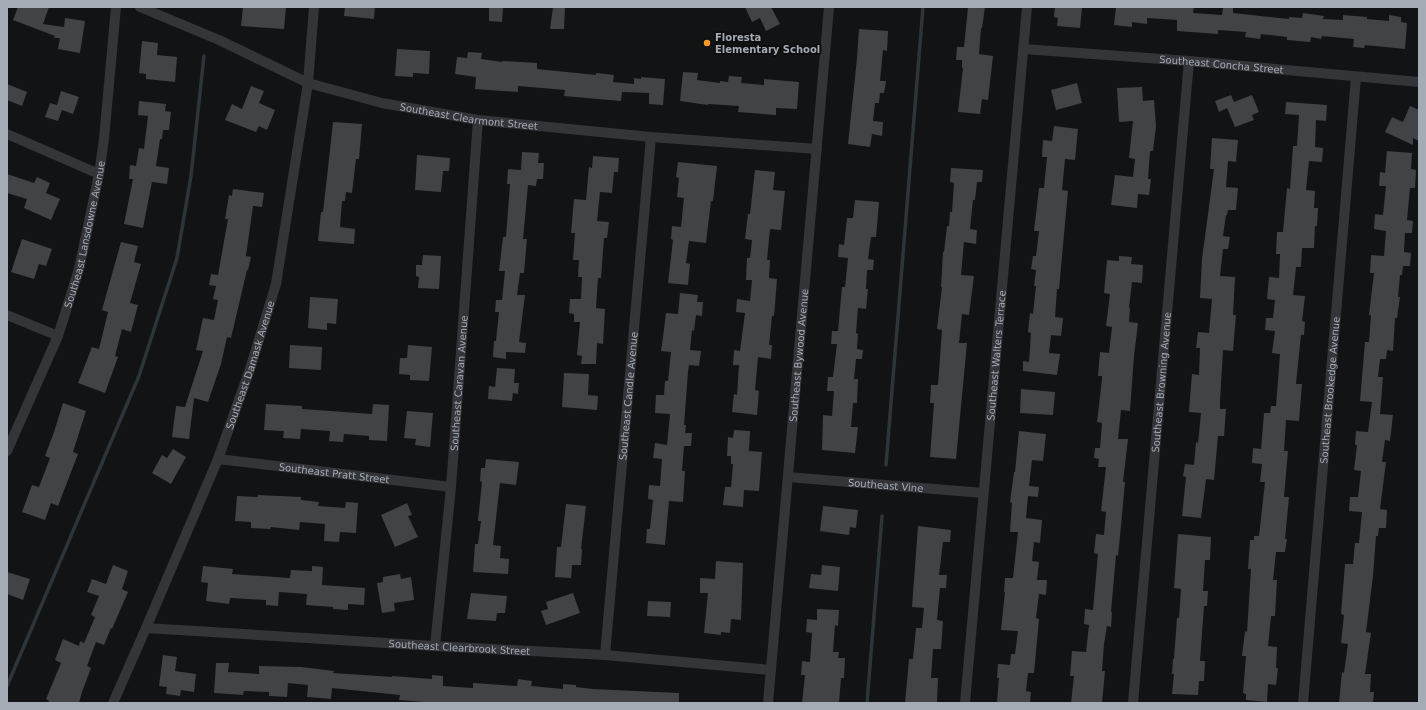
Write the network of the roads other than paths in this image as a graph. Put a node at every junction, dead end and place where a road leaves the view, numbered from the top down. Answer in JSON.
{"nodes":[{"id":1,"x":116,"y":7,"type":"edge"},
{"id":2,"x":140,"y":7,"type":"edge"},
{"id":3,"x":314,"y":7,"type":"edge"},
{"id":4,"x":829,"y":7,"type":"edge"},
{"id":5,"x":1027,"y":7,"type":"edge"},
{"id":6,"x":1024,"y":49,"type":"junction"},
{"id":7,"x":1189,"y":62,"type":"junction"},
{"id":8,"x":1356,"y":77,"type":"junction"},
{"id":9,"x":1419,"y":82,"type":"edge"},
{"id":10,"x":308,"y":83,"type":"junction"},
{"id":11,"x":478,"y":120,"type":"junction"},
{"id":12,"x":7,"y":134,"type":"edge"},
{"id":13,"x":651,"y":137,"type":"junction"},
{"id":14,"x":816,"y":149,"type":"junction"},
{"id":15,"x":99,"y":174,"type":"junction"},
{"id":16,"x":7,"y":315,"type":"edge"},
{"id":17,"x":58,"y":336,"type":"junction"},
{"id":18,"x":7,"y":451,"type":"edge"},
{"id":19,"x":218,"y":459,"type":"junction"},
{"id":20,"x":788,"y":477,"type":"junction"},
{"id":21,"x":451,"y":487,"type":"junction"},
{"id":22,"x":983,"y":493,"type":"junction"},
{"id":23,"x":146,"y":628,"type":"junction"},
{"id":24,"x":435,"y":646,"type":"junction"},
{"id":25,"x":605,"y":656,"type":"junction"},
{"id":26,"x":771,"y":670,"type":"junction"},
{"id":27,"x":113,"y":703,"type":"edge"},
{"id":28,"x":768,"y":703,"type":"edge"},
{"id":29,"x":965,"y":703,"type":"edge"},
{"id":30,"x":1133,"y":703,"type":"edge"},
{"id":31,"x":1303,"y":703,"type":"edge"}],
"edges":[{"from":1,"to":15,"type":"street","name":"Southeast Lansdowne Avenue"},
{"from":2,"to":10,"type":"street","name":"Southeast Clearmont Street"},
{"from":3,"to":10,"type":"street","name":"Southeast Damask Avenue"},
{"from":4,"to":14,"type":"street","name":"Southeast Bywood Avenue"},
{"from":5,"to":6,"type":"street","name":"Southeast Walters Terrace"},
{"from":6,"to":7,"type":"street","name":"Southeast Concha Street"},
{"from":6,"to":22,"type":"street","name":"Southeast Walters Terrace"},
{"from":7,"to":8,"type":"street","name":"Southeast Concha Street"},
{"from":7,"to":30,"type":"street","name":"Southeast Browning Avenue"},
{"from":8,"to":9,"type":"street","name":"Southeast Concha Street"},
{"from":8,"to":31,"type":"street","name":"Southeast Brookedge Avenue"},
{"from":10,"to":11,"type":"street","name":"Southeast Clearmont Street"},
{"from":10,"to":19,"type":"street","name":"Southeast Damask Avenue"},
{"from":11,"to":13,"type":"street","name":"Southeast Clearmont Street"},
{"from":11,"to":21,"type":"street","name":"Southeast Caravan Avenue"},
{"from":12,"to":15,"type":"street"},
{"from":13,"to":14,"type":"street","name":"Southeast Clearmont Street"},
{"from":13,"to":25,"type":"street","name":"Southeast Candle Avenue"},
{"from":14,"to":20,"type":"street","name":"Southeast Bywood Avenue"},
{"from":15,"to":17,"type":"street","name":"Southeast Lansdowne Avenue"},
{"from":16,"to":17,"type":"street"},
{"from":17,"to":18,"type":"street","name":"Southeast Lansdowne Avenue"},
{"from":19,"to":21,"type":"street","name":"Southeast Pratt Street"},
{"from":19,"to":23,"type":"street","name":"Southeast Damask Avenue"},
{"from":20,"to":22,"type":"street","name":"Southeast Vine"},
{"from":20,"to":26,"type":"street","name":"Southeast Bywood Avenue"},
{"from":21,"to":24,"type":"street","name":"Southeast Caravan Avenue"},
{"from":22,"to":29,"type":"street","name":"Southeast Walters Terrace"},
{"from":23,"to":24,"type":"street","name":"Southeast Clearbrook Street"},
{"from":23,"to":27,"type":"street","name":"Southeast Damask Avenue"},
{"from":24,"to":25,"type":"street","name":"Southeast Clearbrook Street"},
{"from":25,"to":26,"type":"street","name":"Southeast Clearbrook Street"},
{"from":26,"to":28,"type":"street","name":"Southeast Bywood Avenue"}]}
